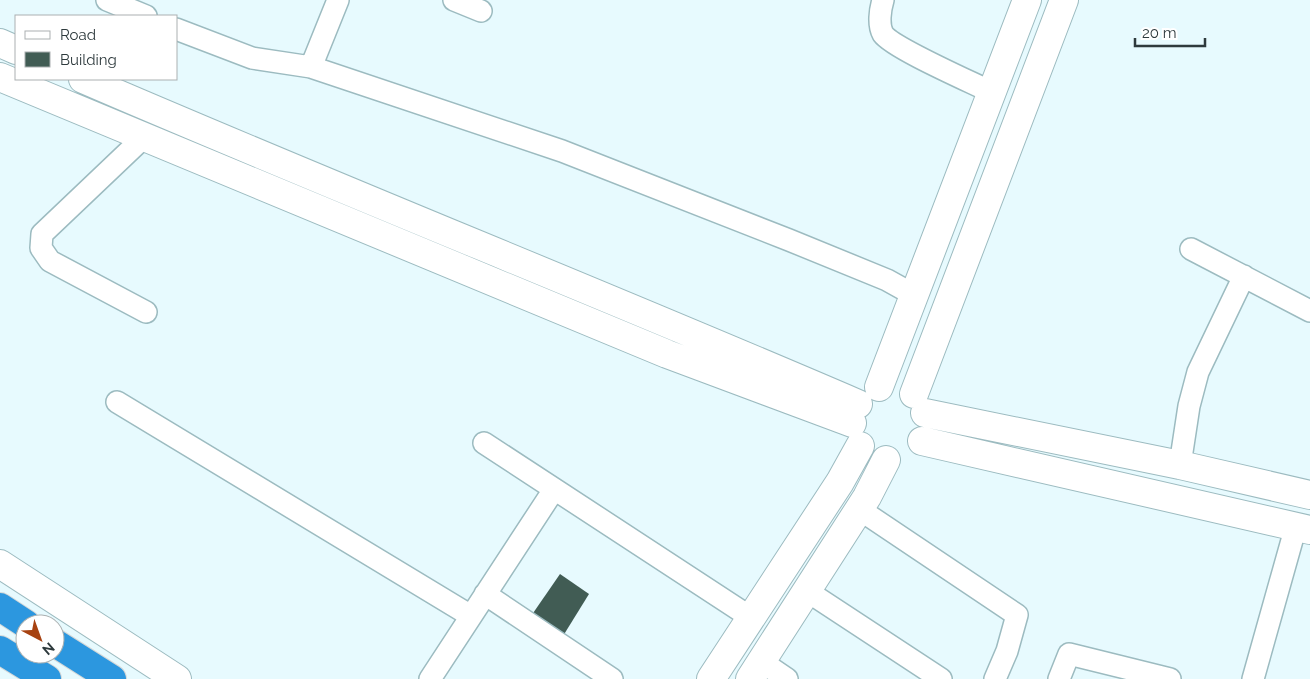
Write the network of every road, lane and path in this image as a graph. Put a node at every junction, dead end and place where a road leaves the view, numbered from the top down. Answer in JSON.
{"nodes":[{"id":1,"x":107,"y":0,"type":"edge"},
{"id":2,"x":338,"y":0,"type":"edge"},
{"id":3,"x":454,"y":0,"type":"edge"},
{"id":4,"x":883,"y":0,"type":"edge"},
{"id":5,"x":1027,"y":0,"type":"edge"},
{"id":6,"x":1064,"y":0,"type":"edge"},
{"id":7,"x":481,"y":11,"type":"dead end"},
{"id":8,"x":144,"y":15,"type":"edge"},
{"id":9,"x":178,"y":30,"type":"edge"},
{"id":10,"x":0,"y":43,"type":"edge"},
{"id":11,"x":15,"y":50,"type":"edge"},
{"id":12,"x":311,"y":67,"type":"junction"},
{"id":13,"x":0,"y":76,"type":"edge"},
{"id":14,"x":84,"y":80,"type":"edge"},
{"id":15,"x":991,"y":92,"type":"junction"},
{"id":16,"x":144,"y":137,"type":"junction"},
{"id":17,"x":1191,"y":248,"type":"dead end"},
{"id":18,"x":1244,"y":276,"type":"junction"},
{"id":19,"x":914,"y":295,"type":"junction"},
{"id":20,"x":1310,"y":311,"type":"edge"},
{"id":21,"x":146,"y":312,"type":"dead end"},
{"id":22,"x":117,"y":402,"type":"dead end"},
{"id":23,"x":919,"y":403,"type":"junction"},
{"id":24,"x":862,"y":415,"type":"junction"},
{"id":25,"x":922,"y":441,"type":"junction"},
{"id":26,"x":484,"y":443,"type":"dead end"},
{"id":27,"x":886,"y":460,"type":"junction"},
{"id":28,"x":1180,"y":465,"type":"junction"},
{"id":29,"x":554,"y":491,"type":"junction"},
{"id":30,"x":1310,"y":495,"type":"edge"},
{"id":31,"x":860,"y":509,"type":"junction"},
{"id":32,"x":1303,"y":528,"type":"edge"},
{"id":33,"x":0,"y":564,"type":"edge"},
{"id":34,"x":807,"y":591,"type":"junction"},
{"id":35,"x":485,"y":594,"type":"junction"},
{"id":36,"x":0,"y":607,"type":"edge"},
{"id":37,"x":471,"y":616,"type":"junction"},
{"id":38,"x":15,"y":617,"type":"edge"},
{"id":39,"x":750,"y":617,"type":"junction"},
{"id":40,"x":65,"y":648,"type":"edge"},
{"id":41,"x":0,"y":650,"type":"edge"},
{"id":42,"x":756,"y":670,"type":"edge"},
{"id":43,"x":47,"y":679,"type":"edge"},
{"id":44,"x":112,"y":679,"type":"edge"},
{"id":45,"x":177,"y":679,"type":"edge"},
{"id":46,"x":430,"y":679,"type":"edge"},
{"id":47,"x":612,"y":679,"type":"edge"},
{"id":48,"x":711,"y":679,"type":"edge"},
{"id":49,"x":787,"y":679,"type":"edge"},
{"id":50,"x":941,"y":679,"type":"edge"},
{"id":51,"x":995,"y":679,"type":"edge"},
{"id":52,"x":1059,"y":679,"type":"edge"},
{"id":53,"x":1170,"y":679,"type":"edge"},
{"id":54,"x":1253,"y":679,"type":"edge"}],
"edges":[{"from":1,"to":8,"type":"street"},
{"from":2,"to":12,"type":"street"},
{"from":3,"to":7,"type":"street"},
{"from":4,"to":15,"type":"street"},
{"from":5,"to":15,"type":"street"},
{"from":6,"to":23,"type":"street"},
{"from":9,"to":12,"type":"street"},
{"from":10,"to":11,"type":"street"},
{"from":12,"to":19,"type":"street"},
{"from":13,"to":16,"type":"street"},
{"from":14,"to":24,"type":"street"},
{"from":15,"to":19,"type":"street"},
{"from":16,"to":21,"type":"street"},
{"from":16,"to":24,"type":"street"},
{"from":17,"to":18,"type":"street"},
{"from":18,"to":20,"type":"street"},
{"from":18,"to":28,"type":"street"},
{"from":19,"to":24,"type":"street"},
{"from":22,"to":37,"type":"street"},
{"from":23,"to":24,"type":"street"},
{"from":23,"to":25,"type":"street"},
{"from":23,"to":28,"type":"street"},
{"from":24,"to":27,"type":"street"},
{"from":24,"to":39,"type":"street"},
{"from":25,"to":27,"type":"street"},
{"from":25,"to":32,"type":"street"},
{"from":26,"to":29,"type":"street"},
{"from":27,"to":31,"type":"street"},
{"from":28,"to":30,"type":"street"},
{"from":29,"to":35,"type":"street"},
{"from":29,"to":39,"type":"street"},
{"from":31,"to":34,"type":"street"},
{"from":31,"to":51,"type":"street"},
{"from":32,"to":54,"type":"street"},
{"from":33,"to":45,"type":"street"},
{"from":34,"to":42,"type":"street"},
{"from":34,"to":50,"type":"street"},
{"from":35,"to":37,"type":"street"},
{"from":35,"to":47,"type":"street"},
{"from":36,"to":38,"type":"highway"},
{"from":37,"to":46,"type":"street"},
{"from":39,"to":48,"type":"street"},
{"from":40,"to":44,"type":"highway"},
{"from":41,"to":43,"type":"highway"},
{"from":42,"to":49,"type":"street"},
{"from":52,"to":53,"type":"street"}]}
